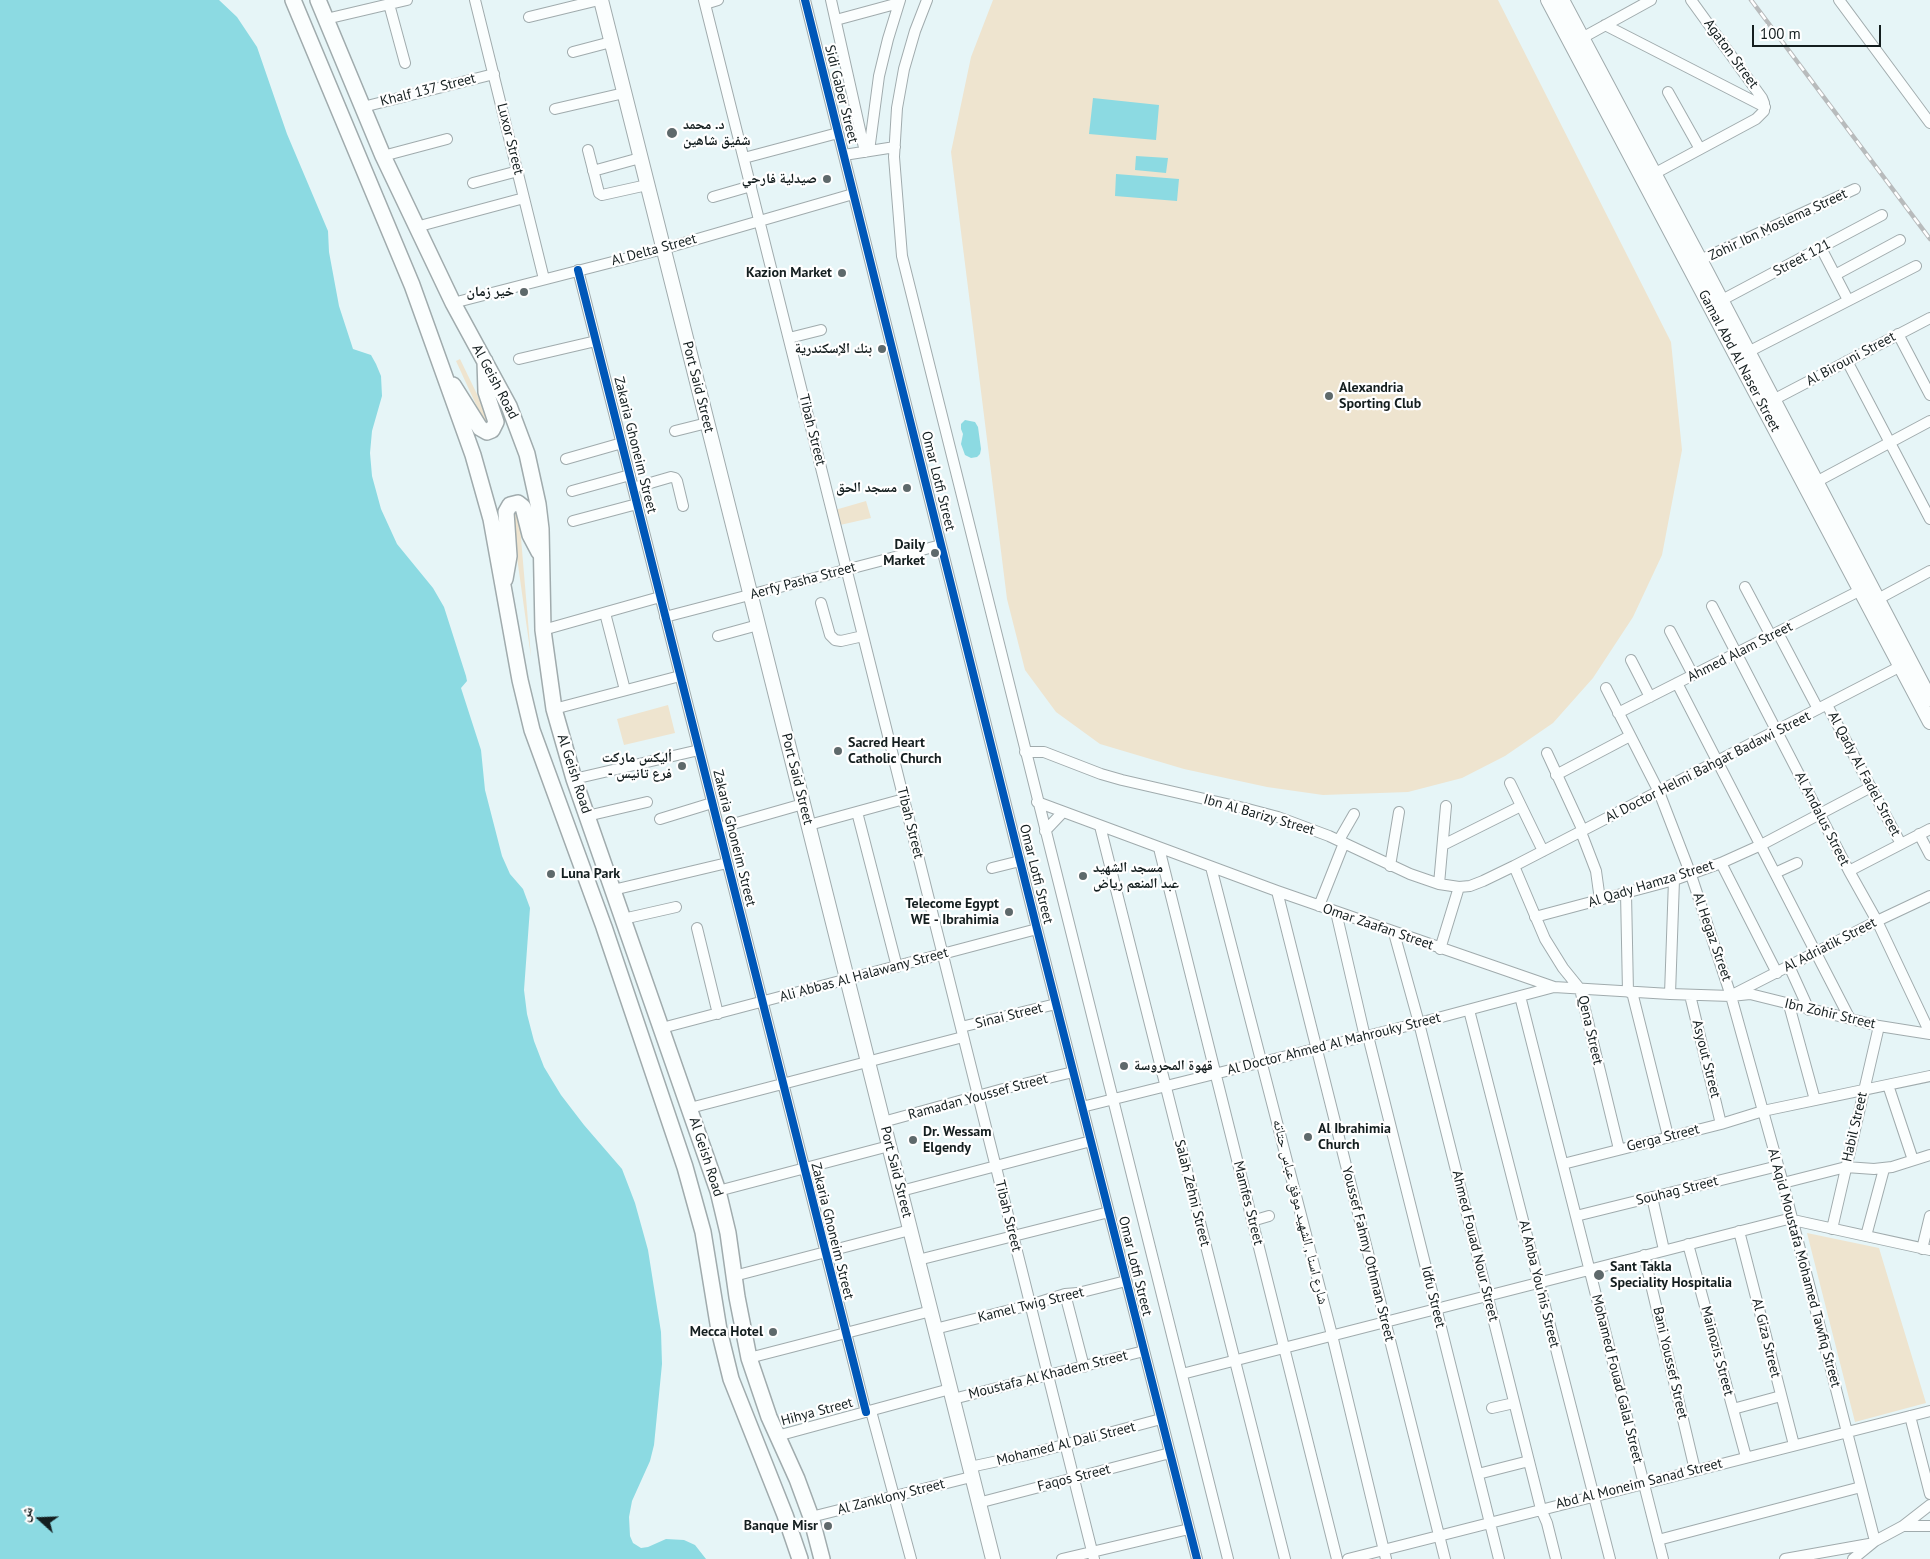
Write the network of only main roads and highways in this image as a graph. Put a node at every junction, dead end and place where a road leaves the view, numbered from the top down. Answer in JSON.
{"nodes":[{"id":1,"x":294,"y":0,"type":"edge"},
{"id":2,"x":318,"y":0,"type":"edge"},
{"id":3,"x":600,"y":0,"type":"edge"},
{"id":4,"x":1548,"y":0,"type":"edge"},
{"id":5,"x":1562,"y":0,"type":"edge"},
{"id":6,"x":1649,"y":176,"type":"junction"},
{"id":7,"x":1732,"y":335,"type":"junction"},
{"id":8,"x":485,"y":361,"type":"junction"},
{"id":9,"x":442,"y":371,"type":"junction"},
{"id":10,"x":542,"y":555,"type":"junction"},
{"id":11,"x":503,"y":584,"type":"junction"},
{"id":12,"x":1930,"y":699,"type":"edge"},
{"id":13,"x":1930,"y":722,"type":"edge"},
{"id":14,"x":800,"y":1559,"type":"edge"},
{"id":15,"x":822,"y":1559,"type":"edge"},
{"id":16,"x":993,"y":1559,"type":"edge"}],
"edges":[{"from":1,"to":9,"type":"highway","name":"Al Geish Road"},
{"from":2,"to":8,"type":"highway","name":"Al Geish Road"},
{"from":3,"to":16,"type":"main road","name":"Port Said Street"},
{"from":4,"to":6,"type":"main road","name":"Gamal Abd Al Naser Street"},
{"from":5,"to":6,"type":"main road","name":"Gamal Abd Al Naser Street"},
{"from":6,"to":7,"type":"main road","name":"Gamal Abd Al Naser Street"},
{"from":6,"to":7,"type":"main road","name":"Gamal Abd Al Naser Street"},
{"from":7,"to":12,"type":"main road","name":"Gamal Abd Al Naser Street"},
{"from":7,"to":13,"type":"main road","name":"Gamal Abd Al Naser Street"},
{"from":8,"to":9,"type":"highway"},
{"from":8,"to":10,"type":"highway","name":"Al Geish Road"},
{"from":9,"to":11,"type":"highway","name":"Al Geish Road"},
{"from":10,"to":11,"type":"highway"},
{"from":10,"to":15,"type":"highway","name":"Al Geish Road"},
{"from":11,"to":14,"type":"highway","name":"Al Geish Road"}]}
